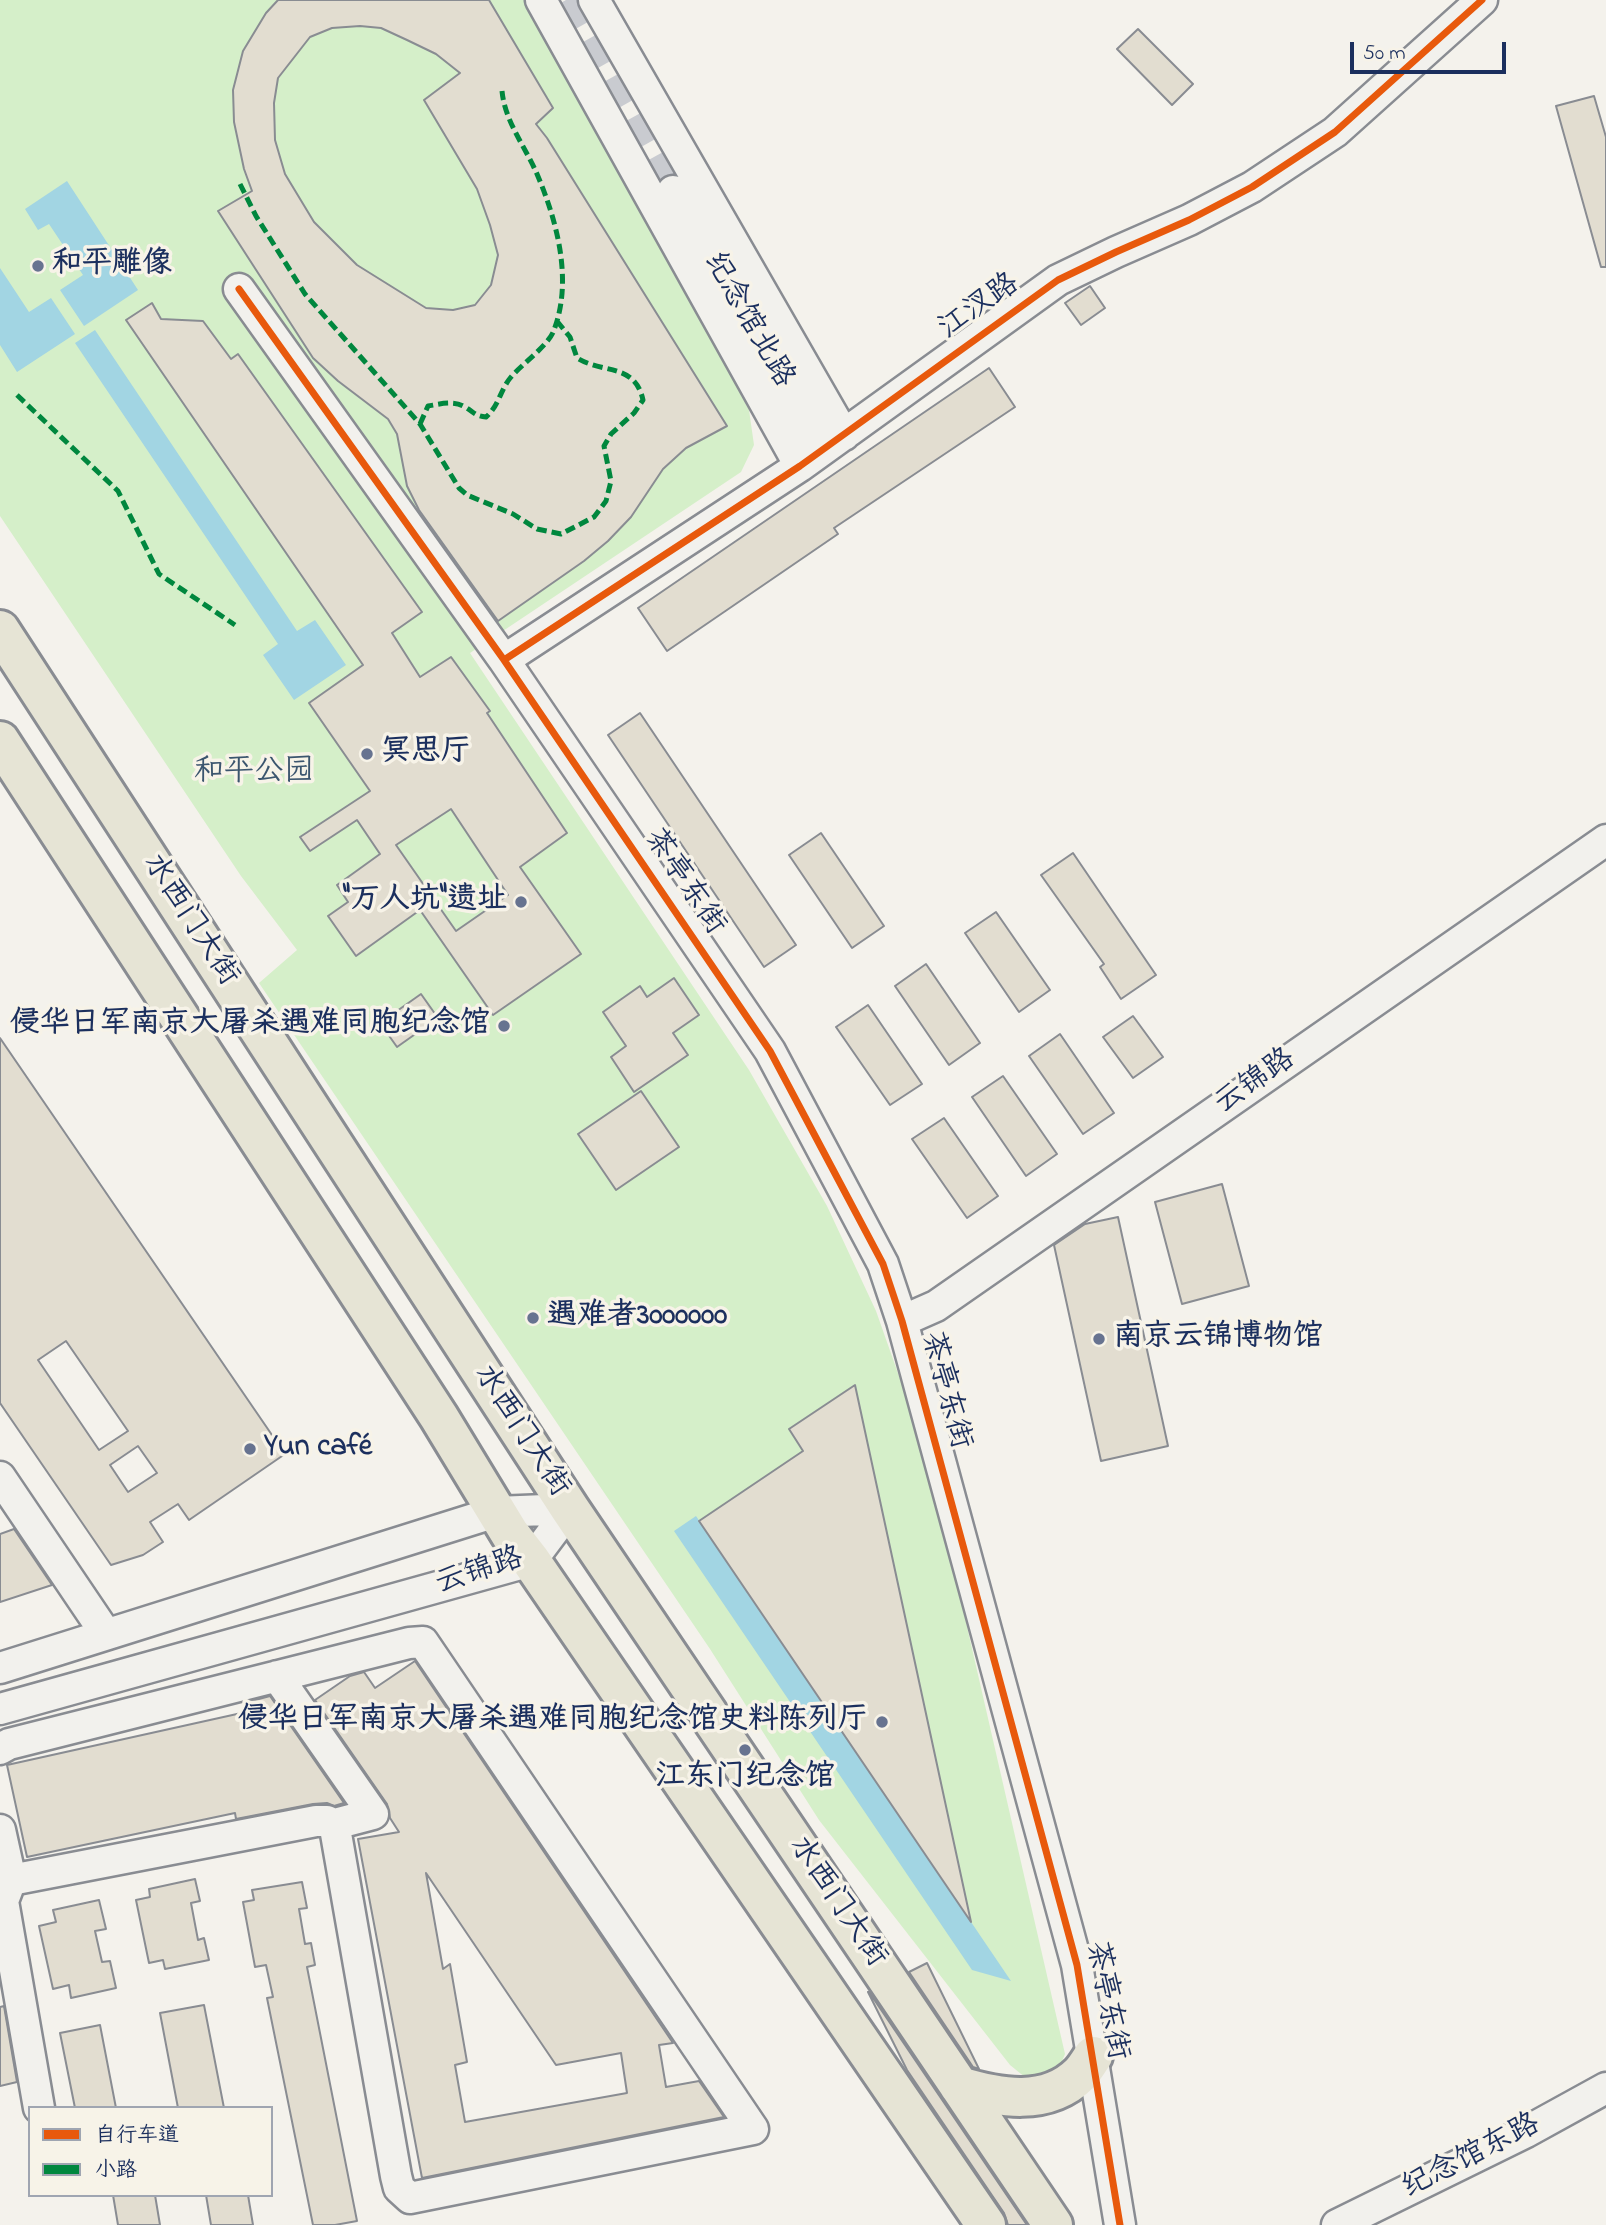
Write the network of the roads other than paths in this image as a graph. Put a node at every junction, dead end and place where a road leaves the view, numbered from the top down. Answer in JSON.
{"nodes":[{"id":1,"x":541,"y":0,"type":"edge"},
{"id":2,"x":1482,"y":0,"type":"edge"},
{"id":3,"x":596,"y":3,"type":"edge"},
{"id":4,"x":556,"y":26,"type":"junction"},
{"id":5,"x":629,"y":61,"type":"junction"},
{"id":6,"x":586,"y":80,"type":"junction"},
{"id":7,"x":653,"y":106,"type":"junction"},
{"id":8,"x":614,"y":131,"type":"junction"},
{"id":9,"x":686,"y":160,"type":"junction"},
{"id":10,"x":659,"y":190,"type":"junction"},
{"id":11,"x":239,"y":289,"type":"dead end"},
{"id":12,"x":822,"y":451,"type":"junction"},
{"id":13,"x":0,"y":630,"type":"edge"},
{"id":14,"x":504,"y":660,"type":"junction"},
{"id":15,"x":0,"y":741,"type":"edge"},
{"id":16,"x":1606,"y":840,"type":"edge"},
{"id":17,"x":902,"y":1321,"type":"junction"},
{"id":18,"x":0,"y":1477,"type":"edge"},
{"id":19,"x":570,"y":1509,"type":"junction"},
{"id":20,"x":496,"y":1512,"type":"junction"},
{"id":21,"x":531,"y":1561,"type":"junction"},
{"id":22,"x":106,"y":1634,"type":"junction"},
{"id":23,"x":0,"y":1668,"type":"edge"},
{"id":24,"x":277,"y":1676,"type":"junction"},
{"id":25,"x":0,"y":1709,"type":"edge"},
{"id":26,"x":0,"y":1749,"type":"edge"},
{"id":27,"x":331,"y":1825,"type":"junction"},
{"id":28,"x":0,"y":1830,"type":"edge"},
{"id":29,"x":5,"y":1894,"type":"edge"},
{"id":30,"x":1093,"y":2056,"type":"junction"},
{"id":31,"x":959,"y":2086,"type":"junction"},
{"id":32,"x":1606,"y":2088,"type":"edge"},
{"id":33,"x":39,"y":2106,"type":"edge"},
{"id":34,"x":986,"y":2225,"type":"edge"},
{"id":35,"x":1053,"y":2225,"type":"edge"},
{"id":36,"x":1120,"y":2225,"type":"edge"},
{"id":37,"x":1337,"y":2225,"type":"edge"}],
"edges":[{"from":1,"to":4,"type":"street","name":"纪念馆北路"},
{"from":2,"to":12,"type":"street","name":"江汊路"},
{"from":3,"to":4,"type":"street"},
{"from":3,"to":5,"type":"street"},
{"from":4,"to":6,"type":"street","name":"纪念馆北路"},
{"from":5,"to":6,"type":"street"},
{"from":5,"to":7,"type":"street"},
{"from":6,"to":8,"type":"street","name":"纪念馆北路"},
{"from":7,"to":8,"type":"street"},
{"from":7,"to":9,"type":"street"},
{"from":8,"to":10,"type":"street","name":"纪念馆北路"},
{"from":9,"to":10,"type":"street"},
{"from":9,"to":12,"type":"street"},
{"from":10,"to":12,"type":"street","name":"纪念馆北路"},
{"from":11,"to":14,"type":"street","name":"茶亭东街"},
{"from":12,"to":14,"type":"street","name":"江汊路"},
{"from":13,"to":19,"type":"main road","name":"水西门大街"},
{"from":14,"to":17,"type":"street","name":"茶亭东街"},
{"from":15,"to":20,"type":"main road","name":"水西门大街"},
{"from":16,"to":17,"type":"street","name":"云锦路"},
{"from":17,"to":30,"type":"street","name":"茶亭东街"},
{"from":18,"to":22,"type":"street"},
{"from":19,"to":20,"type":"street","name":"云锦路"},
{"from":19,"to":21,"type":"street","name":"云锦路"},
{"from":19,"to":31,"type":"main road","name":"水西门大街"},
{"from":20,"to":21,"type":"main road","name":"水西门大街"},
{"from":20,"to":22,"type":"street","name":"云锦路"},
{"from":21,"to":25,"type":"street","name":"云锦路"},
{"from":21,"to":34,"type":"main road","name":"水西门大街"},
{"from":22,"to":23,"type":"street","name":"云锦路"},
{"from":24,"to":26,"type":"street"},
{"from":24,"to":27,"type":"street"},
{"from":24,"to":27,"type":"street"},
{"from":27,"to":29,"type":"street"},
{"from":28,"to":29,"type":"street"},
{"from":29,"to":33,"type":"street"},
{"from":30,"to":31,"type":"main road"},
{"from":30,"to":36,"type":"street","name":"茶亭东街"},
{"from":31,"to":35,"type":"main road","name":"水西门大街"},
{"from":32,"to":37,"type":"street","name":"纪念馆东路"}]}
